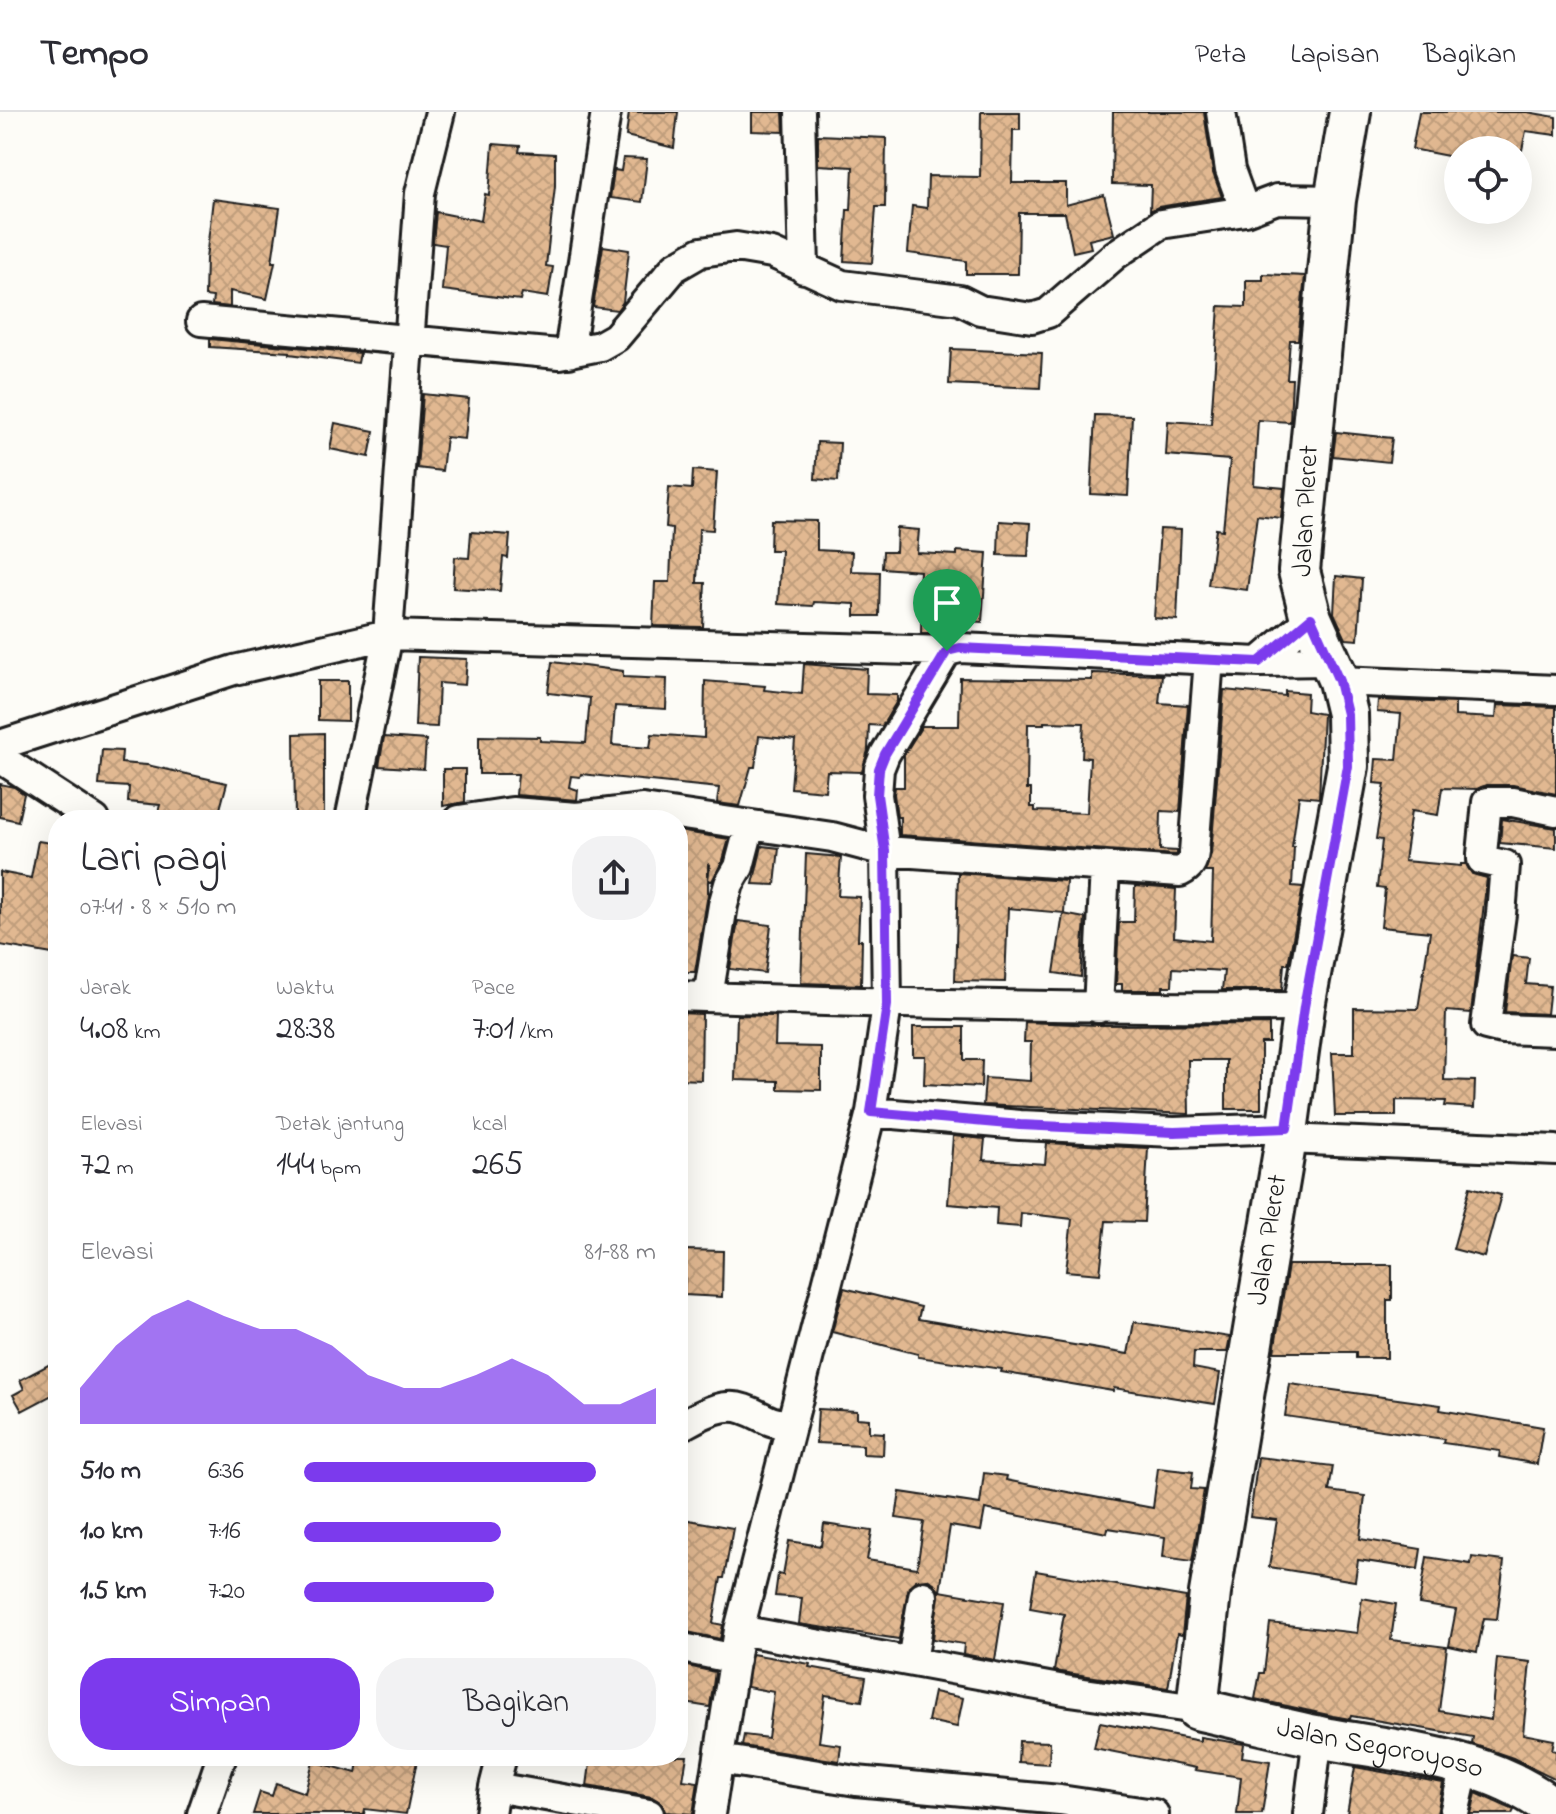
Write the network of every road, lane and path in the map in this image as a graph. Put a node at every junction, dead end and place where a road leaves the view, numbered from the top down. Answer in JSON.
{"nodes":[{"id":1,"x":440,"y":112,"type":"edge"},
{"id":2,"x":606,"y":112,"type":"edge"},
{"id":3,"x":800,"y":112,"type":"edge"},
{"id":4,"x":1221,"y":112,"type":"edge"},
{"id":5,"x":1350,"y":112,"type":"edge"},
{"id":6,"x":1335,"y":200,"type":"junction"},
{"id":7,"x":1245,"y":211,"type":"junction"},
{"id":8,"x":804,"y":269,"type":"junction"},
{"id":9,"x":201,"y":321,"type":"dead end"},
{"id":10,"x":408,"y":339,"type":"junction"},
{"id":11,"x":569,"y":353,"type":"junction"},
{"id":12,"x":1311,"y":618,"type":"junction"},
{"id":13,"x":388,"y":635,"type":"junction"},
{"id":14,"x":947,"y":651,"type":"junction"},
{"id":15,"x":1209,"y":659,"type":"junction"},
{"id":16,"x":1259,"y":662,"type":"junction"},
{"id":17,"x":1334,"y":671,"type":"junction"},
{"id":18,"x":1556,"y":690,"type":"edge"},
{"id":19,"x":0,"y":745,"type":"edge"},
{"id":20,"x":0,"y":758,"type":"edge"},
{"id":21,"x":80,"y":810,"type":"edge"},
{"id":22,"x":352,"y":810,"type":"edge"},
{"id":23,"x":1556,"y":811,"type":"edge"},
{"id":24,"x":688,"y":816,"type":"edge"},
{"id":25,"x":750,"y":825,"type":"junction"},
{"id":26,"x":885,"y":851,"type":"junction"},
{"id":27,"x":1105,"y":867,"type":"junction"},
{"id":28,"x":688,"y":996,"type":"edge"},
{"id":29,"x":708,"y":997,"type":"junction"},
{"id":30,"x":887,"y":1005,"type":"junction"},
{"id":31,"x":1304,"y":1007,"type":"junction"},
{"id":32,"x":1098,"y":1008,"type":"junction"},
{"id":33,"x":1556,"y":1031,"type":"edge"},
{"id":34,"x":871,"y":1112,"type":"junction"},
{"id":35,"x":1286,"y":1133,"type":"junction"},
{"id":36,"x":1556,"y":1150,"type":"edge"},
{"id":37,"x":688,"y":1422,"type":"edge"},
{"id":38,"x":791,"y":1425,"type":"junction"},
{"id":39,"x":923,"y":1596,"type":"dead end"},
{"id":40,"x":739,"y":1630,"type":"junction"},
{"id":41,"x":688,"y":1649,"type":"edge"},
{"id":42,"x":735,"y":1659,"type":"junction"},
{"id":43,"x":912,"y":1661,"type":"junction"},
{"id":44,"x":1197,"y":1709,"type":"junction"},
{"id":45,"x":1318,"y":1736,"type":"junction"},
{"id":46,"x":719,"y":1759,"type":"junction"},
{"id":47,"x":1465,"y":1765,"type":"junction"},
{"id":48,"x":219,"y":1766,"type":"edge"},
{"id":49,"x":500,"y":1766,"type":"edge"},
{"id":50,"x":492,"y":1801,"type":"edge"},
{"id":51,"x":1556,"y":1811,"type":"edge"},
{"id":52,"x":202,"y":1814,"type":"edge"},
{"id":53,"x":649,"y":1814,"type":"edge"},
{"id":54,"x":710,"y":1814,"type":"edge"},
{"id":55,"x":1154,"y":1814,"type":"edge"},
{"id":56,"x":1308,"y":1814,"type":"edge"},
{"id":57,"x":1454,"y":1814,"type":"edge"}],
"edges":[{"from":1,"to":10,"type":"street"},
{"from":2,"to":11,"type":"street"},
{"from":3,"to":8,"type":"street"},
{"from":4,"to":7,"type":"street"},
{"from":5,"to":6,"type":"main road","name":"Jalan Pleret"},
{"from":6,"to":7,"type":"street"},
{"from":6,"to":12,"type":"main road","name":"Jalan Pleret"},
{"from":7,"to":8,"type":"street"},
{"from":8,"to":11,"type":"street"},
{"from":9,"to":10,"type":"street"},
{"from":10,"to":11,"type":"street"},
{"from":10,"to":13,"type":"street"},
{"from":12,"to":16,"type":"street"},
{"from":12,"to":17,"type":"main road","name":"Jalan Pleret"},
{"from":13,"to":14,"type":"street"},
{"from":13,"to":19,"type":"street"},
{"from":13,"to":22,"type":"street"},
{"from":14,"to":15,"type":"street"},
{"from":14,"to":26,"type":"street"},
{"from":15,"to":16,"type":"street"},
{"from":15,"to":27,"type":"street"},
{"from":16,"to":17,"type":"street"},
{"from":17,"to":18,"type":"street"},
{"from":17,"to":31,"type":"main road","name":"Jalan Pleret"},
{"from":20,"to":21,"type":"street"},
{"from":23,"to":33,"type":"street"},
{"from":24,"to":25,"type":"street"},
{"from":25,"to":26,"type":"street"},
{"from":25,"to":29,"type":"street"},
{"from":26,"to":27,"type":"street"},
{"from":26,"to":30,"type":"street"},
{"from":27,"to":32,"type":"street"},
{"from":28,"to":29,"type":"street"},
{"from":29,"to":30,"type":"street"},
{"from":30,"to":32,"type":"street"},
{"from":30,"to":34,"type":"street"},
{"from":31,"to":32,"type":"street"},
{"from":31,"to":35,"type":"main road","name":"Jalan Pleret"},
{"from":34,"to":35,"type":"street"},
{"from":34,"to":38,"type":"street"},
{"from":35,"to":36,"type":"street"},
{"from":35,"to":44,"type":"main road","name":"Jalan Pleret"},
{"from":37,"to":38,"type":"street"},
{"from":38,"to":40,"type":"street"},
{"from":39,"to":43,"type":"street"},
{"from":40,"to":42,"type":"street"},
{"from":40,"to":43,"type":"street"},
{"from":41,"to":42,"type":"street"},
{"from":42,"to":46,"type":"street"},
{"from":43,"to":44,"type":"street"},
{"from":44,"to":45,"type":"main road","name":"Jalan Segoroyoso"},
{"from":45,"to":47,"type":"main road","name":"Jalan Segoroyoso"},
{"from":45,"to":56,"type":"street"},
{"from":46,"to":54,"type":"street"},
{"from":46,"to":55,"type":"street"},
{"from":47,"to":51,"type":"main road","name":"Jalan Segoroyoso"},
{"from":47,"to":57,"type":"street"},
{"from":48,"to":52,"type":"street"},
{"from":49,"to":50,"type":"street"},
{"from":50,"to":53,"type":"street"}]}
